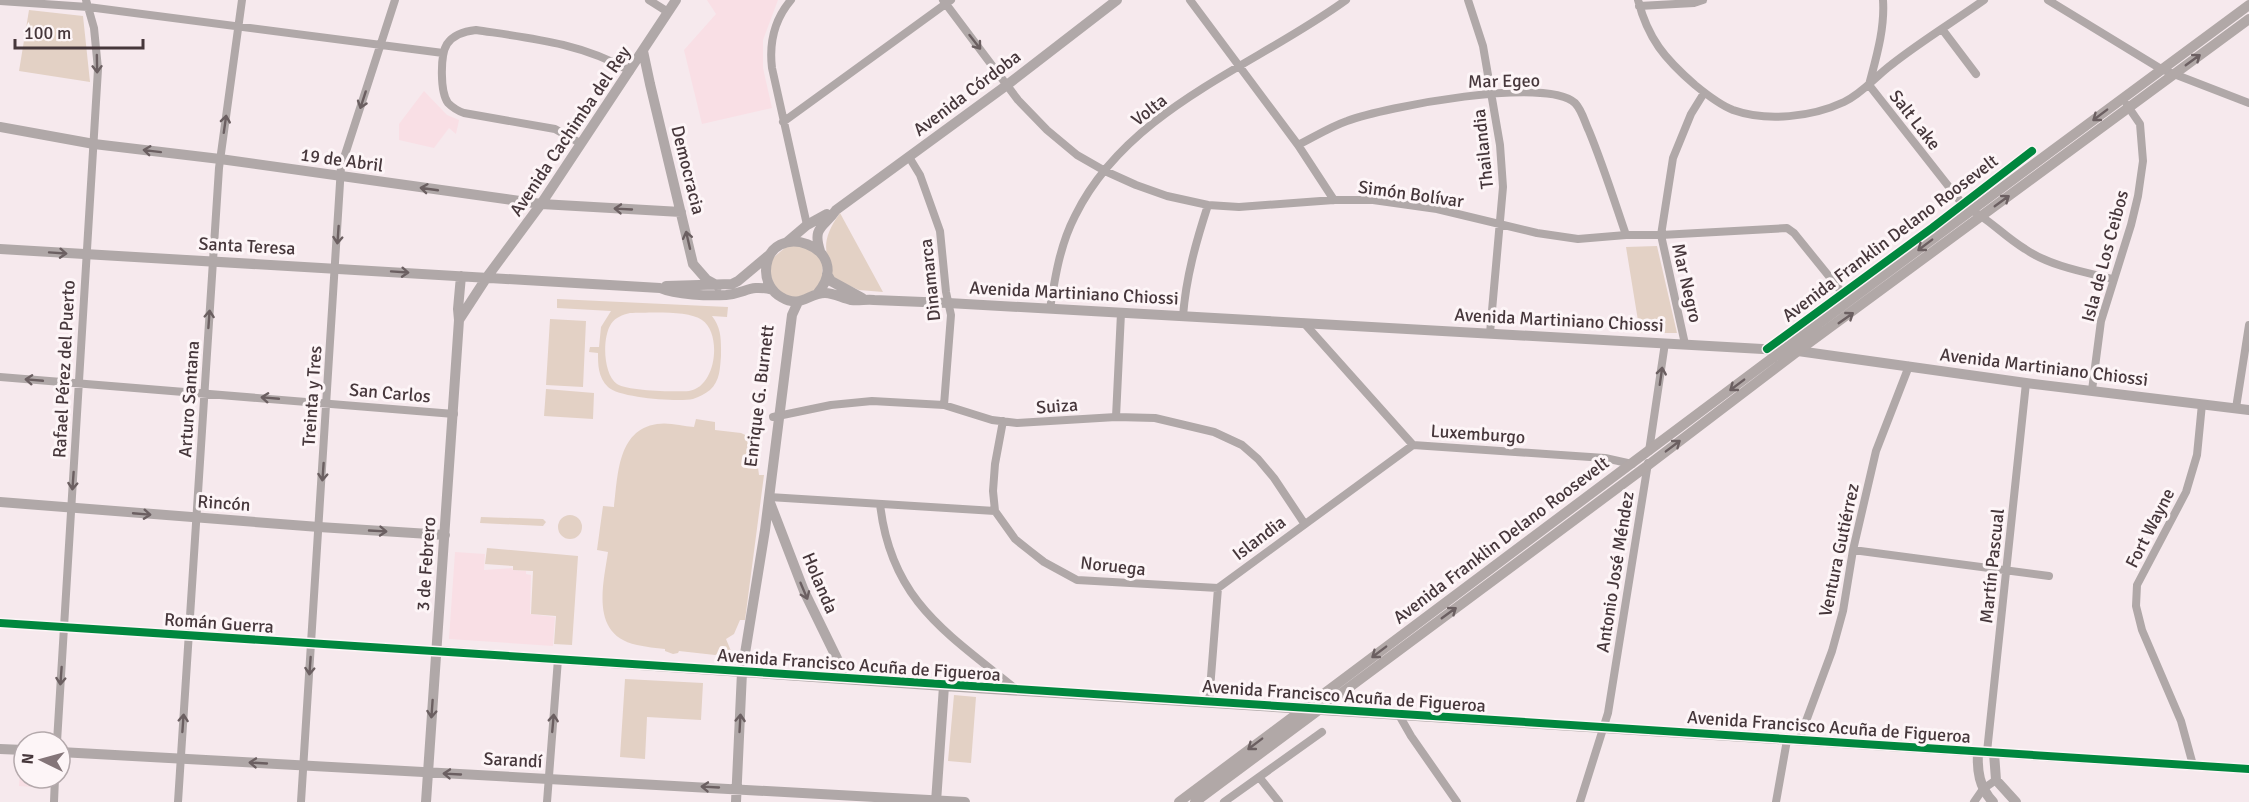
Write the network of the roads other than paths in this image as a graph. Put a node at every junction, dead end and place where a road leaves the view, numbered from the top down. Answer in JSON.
{"nodes":[{"id":1,"x":242,"y":0,"type":"edge"},
{"id":2,"x":395,"y":0,"type":"edge"},
{"id":3,"x":649,"y":0,"type":"edge"},
{"id":4,"x":676,"y":0,"type":"edge"},
{"id":5,"x":791,"y":0,"type":"edge"},
{"id":6,"x":1117,"y":0,"type":"edge"},
{"id":7,"x":1190,"y":0,"type":"edge"},
{"id":8,"x":1346,"y":0,"type":"edge"},
{"id":9,"x":1468,"y":0,"type":"edge"},
{"id":10,"x":1703,"y":0,"type":"edge"},
{"id":11,"x":1883,"y":0,"type":"edge"},
{"id":12,"x":1984,"y":0,"type":"edge"},
{"id":13,"x":2048,"y":0,"type":"edge"},
{"id":14,"x":0,"y":1,"type":"edge"},
{"id":15,"x":946,"y":1,"type":"edge"},
{"id":16,"x":87,"y":3,"type":"edge"},
{"id":17,"x":1639,"y":3,"type":"edge"},
{"id":18,"x":2249,"y":5,"type":"edge"},
{"id":19,"x":668,"y":12,"type":"junction"},
{"id":20,"x":2249,"y":19,"type":"edge"},
{"id":21,"x":239,"y":25,"type":"junction"},
{"id":22,"x":1942,"y":29,"type":"junction"},
{"id":23,"x":381,"y":45,"type":"junction"},
{"id":24,"x":644,"y":51,"type":"junction"},
{"id":25,"x":443,"y":52,"type":"junction"},
{"id":26,"x":1239,"y":67,"type":"junction"},
{"id":27,"x":2161,"y":69,"type":"junction"},
{"id":28,"x":1976,"y":74,"type":"dead end"},
{"id":29,"x":2173,"y":74,"type":"junction"},
{"id":30,"x":627,"y":75,"type":"junction"},
{"id":31,"x":650,"y":84,"type":"junction"},
{"id":32,"x":1007,"y":85,"type":"junction"},
{"id":33,"x":1869,"y":85,"type":"junction"},
{"id":34,"x":1492,"y":93,"type":"junction"},
{"id":35,"x":1704,"y":93,"type":"junction"},
{"id":36,"x":2125,"y":103,"type":"junction"},
{"id":37,"x":2249,"y":103,"type":"edge"},
{"id":38,"x":783,"y":122,"type":"junction"},
{"id":39,"x":0,"y":126,"type":"edge"},
{"id":40,"x":580,"y":143,"type":"junction"},
{"id":41,"x":94,"y":144,"type":"junction"},
{"id":42,"x":1299,"y":145,"type":"junction"},
{"id":43,"x":909,"y":157,"type":"junction"},
{"id":44,"x":220,"y":159,"type":"junction"},
{"id":45,"x":1105,"y":171,"type":"junction"},
{"id":46,"x":342,"y":177,"type":"junction"},
{"id":47,"x":1335,"y":200,"type":"junction"},
{"id":48,"x":541,"y":204,"type":"junction"},
{"id":49,"x":1208,"y":205,"type":"junction"},
{"id":50,"x":836,"y":210,"type":"junction"},
{"id":51,"x":681,"y":212,"type":"junction"},
{"id":52,"x":1977,"y":212,"type":"junction"},
{"id":53,"x":1501,"y":224,"type":"junction"},
{"id":54,"x":807,"y":225,"type":"junction"},
{"id":55,"x":1626,"y":235,"type":"junction"},
{"id":56,"x":1661,"y":235,"type":"junction"},
{"id":57,"x":787,"y":242,"type":"junction"},
{"id":58,"x":777,"y":248,"type":"junction"},
{"id":59,"x":0,"y":249,"type":"edge"},
{"id":60,"x":507,"y":252,"type":"junction"},
{"id":61,"x":820,"y":252,"type":"junction"},
{"id":62,"x":86,"y":255,"type":"junction"},
{"id":63,"x":213,"y":261,"type":"junction"},
{"id":64,"x":336,"y":267,"type":"junction"},
{"id":65,"x":826,"y":274,"type":"junction"},
{"id":66,"x":461,"y":276,"type":"junction"},
{"id":67,"x":490,"y":277,"type":"junction"},
{"id":68,"x":521,"y":279,"type":"junction"},
{"id":69,"x":2113,"y":279,"type":"junction"},
{"id":70,"x":718,"y":286,"type":"junction"},
{"id":71,"x":660,"y":288,"type":"junction"},
{"id":72,"x":773,"y":290,"type":"junction"},
{"id":73,"x":817,"y":294,"type":"junction"},
{"id":74,"x":783,"y":298,"type":"junction"},
{"id":75,"x":865,"y":299,"type":"junction"},
{"id":76,"x":1849,"y":301,"type":"junction"},
{"id":77,"x":798,"y":302,"type":"junction"},
{"id":78,"x":948,"y":303,"type":"junction"},
{"id":79,"x":1050,"y":309,"type":"junction"},
{"id":80,"x":1121,"y":313,"type":"junction"},
{"id":81,"x":1183,"y":316,"type":"junction"},
{"id":82,"x":1304,"y":323,"type":"junction"},
{"id":83,"x":460,"y":324,"type":"junction"},
{"id":84,"x":2249,"y":325,"type":"edge"},
{"id":85,"x":1490,"y":333,"type":"junction"},
{"id":86,"x":1665,"y":343,"type":"junction"},
{"id":87,"x":1685,"y":344,"type":"junction"},
{"id":88,"x":1784,"y":350,"type":"junction"},
{"id":89,"x":1798,"y":351,"type":"junction"},
{"id":90,"x":1909,"y":366,"type":"junction"},
{"id":91,"x":0,"y":377,"type":"edge"},
{"id":92,"x":79,"y":383,"type":"junction"},
{"id":93,"x":2026,"y":383,"type":"junction"},
{"id":94,"x":2092,"y":390,"type":"junction"},
{"id":95,"x":204,"y":392,"type":"junction"},
{"id":96,"x":327,"y":403,"type":"junction"},
{"id":97,"x":2202,"y":404,"type":"junction"},
{"id":98,"x":944,"y":405,"type":"junction"},
{"id":99,"x":2236,"y":408,"type":"junction"},
{"id":100,"x":2249,"y":410,"type":"edge"},
{"id":101,"x":454,"y":414,"type":"junction"},
{"id":102,"x":776,"y":417,"type":"junction"},
{"id":103,"x":1116,"y":417,"type":"junction"},
{"id":104,"x":1003,"y":422,"type":"junction"},
{"id":105,"x":1413,"y":444,"type":"junction"},
{"id":106,"x":1650,"y":451,"type":"junction"},
{"id":107,"x":1632,"y":464,"type":"junction"},
{"id":108,"x":1647,"y":466,"type":"junction"},
{"id":109,"x":768,"y":497,"type":"junction"},
{"id":110,"x":0,"y":502,"type":"edge"},
{"id":111,"x":880,"y":504,"type":"junction"},
{"id":112,"x":71,"y":508,"type":"junction"},
{"id":113,"x":995,"y":511,"type":"junction"},
{"id":114,"x":196,"y":518,"type":"junction"},
{"id":115,"x":1304,"y":523,"type":"junction"},
{"id":116,"x":319,"y":527,"type":"junction"},
{"id":117,"x":780,"y":527,"type":"junction"},
{"id":118,"x":765,"y":530,"type":"junction"},
{"id":119,"x":445,"y":535,"type":"junction"},
{"id":120,"x":1853,"y":550,"type":"junction"},
{"id":121,"x":2006,"y":572,"type":"junction"},
{"id":122,"x":2049,"y":576,"type":"dead end"},
{"id":123,"x":1218,"y":588,"type":"junction"},
{"id":124,"x":0,"y":623,"type":"edge"},
{"id":125,"x":64,"y":627,"type":"junction"},
{"id":126,"x":189,"y":636,"type":"junction"},
{"id":127,"x":312,"y":644,"type":"junction"},
{"id":128,"x":437,"y":651,"type":"junction"},
{"id":129,"x":558,"y":659,"type":"junction"},
{"id":130,"x":742,"y":672,"type":"junction"},
{"id":131,"x":847,"y":679,"type":"junction"},
{"id":132,"x":944,"y":686,"type":"junction"},
{"id":133,"x":1017,"y":690,"type":"junction"},
{"id":134,"x":1209,"y":702,"type":"junction"},
{"id":135,"x":1302,"y":708,"type":"junction"},
{"id":136,"x":1317,"y":709,"type":"junction"},
{"id":137,"x":1399,"y":715,"type":"junction"},
{"id":138,"x":1603,"y":728,"type":"junction"},
{"id":139,"x":58,"y":730,"type":"edge"},
{"id":140,"x":1322,"y":732,"type":"dead end"},
{"id":141,"x":1793,"y":740,"type":"junction"},
{"id":142,"x":1986,"y":752,"type":"junction"},
{"id":143,"x":72,"y":753,"type":"edge"},
{"id":144,"x":181,"y":760,"type":"junction"},
{"id":145,"x":303,"y":765,"type":"junction"},
{"id":146,"x":2193,"y":765,"type":"junction"},
{"id":147,"x":2249,"y":769,"type":"edge"},
{"id":148,"x":428,"y":772,"type":"junction"},
{"id":149,"x":1258,"y":777,"type":"junction"},
{"id":150,"x":549,"y":778,"type":"junction"},
{"id":151,"x":1996,"y":780,"type":"junction"},
{"id":152,"x":736,"y":789,"type":"junction"},
{"id":153,"x":1983,"y":789,"type":"junction"},
{"id":154,"x":936,"y":801,"type":"edge"},
{"id":155,"x":1454,"y":801,"type":"edge"},
{"id":156,"x":178,"y":802,"type":"edge"},
{"id":157,"x":301,"y":802,"type":"edge"},
{"id":158,"x":426,"y":802,"type":"edge"},
{"id":159,"x":547,"y":802,"type":"edge"},
{"id":160,"x":736,"y":802,"type":"edge"},
{"id":161,"x":965,"y":802,"type":"edge"},
{"id":162,"x":1179,"y":802,"type":"edge"},
{"id":163,"x":1195,"y":802,"type":"edge"},
{"id":164,"x":1224,"y":802,"type":"edge"},
{"id":165,"x":1279,"y":802,"type":"edge"},
{"id":166,"x":1580,"y":802,"type":"edge"},
{"id":167,"x":1776,"y":802,"type":"edge"},
{"id":168,"x":1974,"y":802,"type":"edge"},
{"id":169,"x":1993,"y":802,"type":"edge"},
{"id":170,"x":2016,"y":802,"type":"edge"}],
"edges":[{"from":1,"to":21,"type":"street","name":"Arturo Santana"},
{"from":2,"to":23,"type":"street","name":"Treinta y Tres"},
{"from":3,"to":19,"type":"street"},
{"from":4,"to":19,"type":"street","name":"Avenida Cachimba del Rey"},
{"from":5,"to":38,"type":"street"},
{"from":6,"to":32,"type":"street","name":"Avenida Córdoba"},
{"from":7,"to":26,"type":"street"},
{"from":8,"to":26,"type":"street","name":"Volta"},
{"from":9,"to":34,"type":"street","name":"Thailandia"},
{"from":10,"to":17,"type":"street"},
{"from":11,"to":33,"type":"street","name":"Salt Lake"},
{"from":12,"to":22,"type":"street"},
{"from":13,"to":27,"type":"street"},
{"from":14,"to":16,"type":"street"},
{"from":15,"to":32,"type":"street","name":"Simón Bolívar","one_way":true},
{"from":15,"to":38,"type":"street"},
{"from":16,"to":21,"type":"street"},
{"from":16,"to":41,"type":"street","name":"Rafael Pérez del Puerto","one_way":true},
{"from":17,"to":35,"type":"street"},
{"from":18,"to":27,"type":"main road","name":"Avenida Franklin Delano Roosevelt"},
{"from":19,"to":24,"type":"street","name":"Avenida Cachimba del Rey"},
{"from":29,"to":20,"type":"main road","name":"Avenida Franklin Delano Roosevelt","one_way":true},
{"from":21,"to":23,"type":"street"},
{"from":44,"to":21,"type":"street","name":"Arturo Santana","one_way":true},
{"from":22,"to":28,"type":"street"},
{"from":22,"to":33,"type":"street"},
{"from":23,"to":25,"type":"street"},
{"from":23,"to":46,"type":"street","name":"Treinta y Tres","one_way":true},
{"from":24,"to":30,"type":"street","name":"Avenida Cachimba del Rey"},
{"from":24,"to":31,"type":"street","name":"Democracia"},
{"from":25,"to":30,"type":"street"},
{"from":25,"to":40,"type":"street"},
{"from":26,"to":42,"type":"street"},
{"from":26,"to":45,"type":"street","name":"Volta"},
{"from":27,"to":29,"type":"street"},
{"from":27,"to":36,"type":"main road","name":"Avenida Franklin Delano Roosevelt"},
{"from":29,"to":36,"type":"main road","name":"Avenida Franklin Delano Roosevelt"},
{"from":29,"to":37,"type":"street"},
{"from":30,"to":31,"type":"street"},
{"from":30,"to":40,"type":"street","name":"Avenida Cachimba del Rey"},
{"from":31,"to":51,"type":"street","name":"Democracia"},
{"from":32,"to":43,"type":"street","name":"Avenida Córdoba"},
{"from":32,"to":45,"type":"street","name":"Simón Bolívar"},
{"from":33,"to":35,"type":"street"},
{"from":33,"to":52,"type":"street","name":"Salt Lake"},
{"from":34,"to":42,"type":"street","name":"Mar Egeo"},
{"from":34,"to":53,"type":"street","name":"Thailandia"},
{"from":34,"to":55,"type":"street","name":"Mar Egeo"},
{"from":35,"to":56,"type":"street","name":"Mar Negro"},
{"from":36,"to":52,"type":"main road","name":"Avenida Franklin Delano Roosevelt"},
{"from":36,"to":69,"type":"street","name":"Isla de Los Ceibos"},
{"from":38,"to":54,"type":"street"},
{"from":39,"to":41,"type":"street","name":"19 de Abril"},
{"from":40,"to":48,"type":"street","name":"Avenida Cachimba del Rey"},
{"from":44,"to":41,"type":"street","name":"19 de Abril","one_way":true},
{"from":41,"to":62,"type":"street","name":"Rafael Pérez del Puerto"},
{"from":42,"to":47,"type":"street"},
{"from":43,"to":50,"type":"street","name":"Avenida Córdoba"},
{"from":43,"to":78,"type":"street","name":"Dinamarca"},
{"from":44,"to":46,"type":"street","name":"19 de Abril"},
{"from":44,"to":63,"type":"street","name":"Arturo Santana"},
{"from":45,"to":49,"type":"street","name":"Simón Bolívar"},
{"from":45,"to":79,"type":"street","name":"Volta"},
{"from":48,"to":46,"type":"street","name":"19 de Abril","one_way":true},
{"from":46,"to":64,"type":"street","name":"Treinta y Tres","one_way":true},
{"from":47,"to":49,"type":"street","name":"Simón Bolívar"},
{"from":47,"to":53,"type":"street","name":"Simón Bolívar"},
{"from":51,"to":48,"type":"street","name":"19 de Abril","one_way":true},
{"from":48,"to":60,"type":"street","name":"Avenida Cachimba del Rey"},
{"from":49,"to":81,"type":"street"},
{"from":50,"to":54,"type":"street","name":"Avenida Córdoba"},
{"from":50,"to":61,"type":"street","name":"Avenida Córdoba"},
{"from":70,"to":51,"type":"street","name":"Democracia","one_way":true},
{"from":52,"to":69,"type":"street","name":"Salt Lake"},
{"from":52,"to":76,"type":"main road","name":"Avenida Franklin Delano Roosevelt","one_way":true},
{"from":89,"to":52,"type":"main road","name":"Avenida Franklin Delano Roosevelt","one_way":true},
{"from":53,"to":55,"type":"street","name":"Simón Bolívar"},
{"from":53,"to":85,"type":"street","name":"Thailandia"},
{"from":54,"to":57,"type":"street","name":"Avenida Córdoba"},
{"from":55,"to":56,"type":"street","name":"Simón Bolívar"},
{"from":56,"to":76,"type":"street","name":"Simón Bolívar"},
{"from":56,"to":87,"type":"street","name":"Mar Negro"},
{"from":57,"to":58,"type":"street"},
{"from":57,"to":61,"type":"street"},
{"from":58,"to":70,"type":"street"},
{"from":58,"to":72,"type":"street"},
{"from":59,"to":62,"type":"street","name":"Santa Teresa","one_way":true},
{"from":60,"to":67,"type":"street","name":"Avenida Cachimba del Rey"},
{"from":60,"to":68,"type":"street"},
{"from":61,"to":65,"type":"street"},
{"from":62,"to":63,"type":"street","name":"Santa Teresa"},
{"from":62,"to":92,"type":"street","name":"Rafael Pérez del Puerto"},
{"from":63,"to":64,"type":"street","name":"Santa Teresa"},
{"from":95,"to":63,"type":"street","name":"Arturo Santana","one_way":true},
{"from":64,"to":66,"type":"street","name":"Santa Teresa","one_way":true},
{"from":64,"to":96,"type":"street","name":"Treinta y Tres"},
{"from":65,"to":73,"type":"street"},
{"from":65,"to":75,"type":"street","name":"Avenida Martiniano Chiossi"},
{"from":66,"to":67,"type":"street","name":"Santa Teresa"},
{"from":66,"to":83,"type":"street"},
{"from":67,"to":68,"type":"street"},
{"from":67,"to":83,"type":"street","name":"3 de Febrero"},
{"from":68,"to":71,"type":"street"},
{"from":69,"to":94,"type":"street","name":"Isla de Los Ceibos"},
{"from":70,"to":71,"type":"street"},
{"from":71,"to":72,"type":"street"},
{"from":72,"to":74,"type":"street"},
{"from":73,"to":75,"type":"street","name":"Avenida Martiniano Chiossi"},
{"from":73,"to":77,"type":"street"},
{"from":74,"to":77,"type":"street"},
{"from":74,"to":102,"type":"street","name":"Enrique G. Burnett"},
{"from":75,"to":78,"type":"street","name":"Avenida Martiniano Chiossi"},
{"from":76,"to":88,"type":"main road","name":"Avenida Franklin Delano Roosevelt"},
{"from":77,"to":102,"type":"street","name":"Enrique G. Burnett"},
{"from":78,"to":79,"type":"street","name":"Avenida Martiniano Chiossi"},
{"from":78,"to":98,"type":"street","name":"Dinamarca"},
{"from":79,"to":80,"type":"street","name":"Avenida Martiniano Chiossi"},
{"from":80,"to":81,"type":"street","name":"Avenida Martiniano Chiossi"},
{"from":80,"to":103,"type":"street"},
{"from":81,"to":82,"type":"street","name":"Avenida Martiniano Chiossi"},
{"from":82,"to":85,"type":"street","name":"Avenida Martiniano Chiossi"},
{"from":82,"to":105,"type":"street","name":"Luxemburgo"},
{"from":83,"to":101,"type":"street","name":"3 de Febrero"},
{"from":84,"to":99,"type":"street"},
{"from":85,"to":86,"type":"street","name":"Avenida Martiniano Chiossi"},
{"from":86,"to":87,"type":"street","name":"Avenida Martiniano Chiossi"},
{"from":106,"to":86,"type":"street","name":"Antonio José Méndez","one_way":true},
{"from":87,"to":88,"type":"street","name":"Avenida Martiniano Chiossi"},
{"from":88,"to":89,"type":"street","name":"Avenida Martiniano Chiossi"},
{"from":88,"to":106,"type":"main road","name":"Avenida Franklin Delano Roosevelt","one_way":true},
{"from":89,"to":90,"type":"street","name":"Avenida Martiniano Chiossi"},
{"from":108,"to":89,"type":"main road","name":"Avenida Franklin Delano Roosevelt","one_way":true},
{"from":90,"to":93,"type":"street","name":"Avenida Martiniano Chiossi"},
{"from":90,"to":120,"type":"street","name":"Ventura Gutiérrez"},
{"from":92,"to":91,"type":"street","name":"San Carlos","one_way":true},
{"from":92,"to":95,"type":"street","name":"San Carlos"},
{"from":92,"to":112,"type":"street","name":"Rafael Pérez del Puerto","one_way":true},
{"from":93,"to":94,"type":"street","name":"Avenida Martiniano Chiossi"},
{"from":93,"to":121,"type":"street","name":"Martín Pascual"},
{"from":94,"to":97,"type":"street","name":"Avenida Martiniano Chiossi"},
{"from":96,"to":95,"type":"street","name":"San Carlos","one_way":true},
{"from":95,"to":114,"type":"street","name":"Arturo Santana"},
{"from":96,"to":101,"type":"street","name":"San Carlos"},
{"from":96,"to":116,"type":"street","name":"Treinta y Tres","one_way":true},
{"from":97,"to":99,"type":"street","name":"Avenida Martiniano Chiossi"},
{"from":97,"to":146,"type":"street","name":"Fort Wayne"},
{"from":98,"to":102,"type":"street","name":"Suiza"},
{"from":98,"to":104,"type":"street","name":"Suiza"},
{"from":99,"to":100,"type":"street","name":"Avenida Martiniano Chiossi"},
{"from":101,"to":119,"type":"street","name":"3 de Febrero"},
{"from":102,"to":109,"type":"street","name":"Enrique G. Burnett"},
{"from":103,"to":104,"type":"street","name":"Suiza"},
{"from":103,"to":115,"type":"street","name":"Suiza"},
{"from":104,"to":113,"type":"street"},
{"from":105,"to":107,"type":"street","name":"Luxemburgo"},
{"from":105,"to":115,"type":"street","name":"Islandia"},
{"from":106,"to":107,"type":"main road","name":"Avenida Franklin Delano Roosevelt"},
{"from":106,"to":108,"type":"street","name":"Antonio José Méndez"},
{"from":107,"to":135,"type":"main road","name":"Avenida Franklin Delano Roosevelt","one_way":true},
{"from":136,"to":108,"type":"main road","name":"Avenida Franklin Delano Roosevelt","one_way":true},
{"from":108,"to":138,"type":"street","name":"Antonio José Méndez"},
{"from":109,"to":111,"type":"street"},
{"from":109,"to":117,"type":"street","name":"Holanda"},
{"from":109,"to":118,"type":"street","name":"Enrique G. Burnett"},
{"from":110,"to":112,"type":"street","name":"Rincón"},
{"from":111,"to":113,"type":"street"},
{"from":111,"to":133,"type":"street"},
{"from":112,"to":114,"type":"street","name":"Rincón","one_way":true},
{"from":112,"to":125,"type":"street","name":"Rafael Pérez del Puerto"},
{"from":113,"to":123,"type":"street","name":"Noruega"},
{"from":114,"to":116,"type":"street","name":"Rincón"},
{"from":114,"to":126,"type":"street","name":"Arturo Santana"},
{"from":115,"to":123,"type":"street","name":"Islandia"},
{"from":116,"to":119,"type":"street","name":"Rincón","one_way":true},
{"from":116,"to":127,"type":"street","name":"Treinta y Tres"},
{"from":117,"to":118,"type":"street"},
{"from":117,"to":131,"type":"street","name":"Holanda","one_way":true},
{"from":118,"to":130,"type":"street","name":"Enrique G. Burnett"},
{"from":119,"to":128,"type":"street","name":"3 de Febrero"},
{"from":120,"to":121,"type":"street"},
{"from":120,"to":141,"type":"street","name":"Ventura Gutiérrez"},
{"from":121,"to":122,"type":"street"},
{"from":121,"to":142,"type":"street","name":"Martín Pascual"},
{"from":123,"to":134,"type":"street"},
{"from":124,"to":125,"type":"street","name":"Román Guerra"},
{"from":125,"to":126,"type":"street","name":"Román Guerra"},
{"from":125,"to":139,"type":"street","name":"Rafael Pérez del Puerto","one_way":true},
{"from":126,"to":127,"type":"street","name":"Román Guerra"},
{"from":144,"to":126,"type":"street","name":"Arturo Santana","one_way":true},
{"from":127,"to":128,"type":"street","name":"Román Guerra"},
{"from":127,"to":145,"type":"street","name":"Treinta y Tres","one_way":true},
{"from":128,"to":129,"type":"street","name":"Avenida Francisco Acuña de Figueroa"},
{"from":128,"to":148,"type":"street","name":"3 de Febrero","one_way":true},
{"from":129,"to":130,"type":"street","name":"Avenida Francisco Acuña de Figueroa"},
{"from":150,"to":129,"type":"street","one_way":true},
{"from":130,"to":131,"type":"street","name":"Avenida Francisco Acuña de Figueroa"},
{"from":152,"to":130,"type":"street","name":"Enrique G. Burnett","one_way":true},
{"from":131,"to":132,"type":"street","name":"Avenida Francisco Acuña de Figueroa"},
{"from":132,"to":133,"type":"street","name":"Avenida Francisco Acuña de Figueroa"},
{"from":132,"to":154,"type":"street"},
{"from":133,"to":134,"type":"street","name":"Avenida Francisco Acuña de Figueroa"},
{"from":134,"to":135,"type":"street","name":"Avenida Francisco Acuña de Figueroa"},
{"from":135,"to":136,"type":"street","name":"Avenida Francisco Acuña de Figueroa"},
{"from":135,"to":162,"type":"main road","name":"Avenida Franklin Delano Roosevelt","one_way":true},
{"from":136,"to":137,"type":"street","name":"Avenida Francisco Acuña de Figueroa"},
{"from":136,"to":163,"type":"main road","name":"Avenida Franklin Delano Roosevelt"},
{"from":137,"to":138,"type":"street","name":"Avenida Francisco Acuña de Figueroa"},
{"from":137,"to":155,"type":"street"},
{"from":138,"to":141,"type":"street","name":"Avenida Francisco Acuña de Figueroa"},
{"from":138,"to":166,"type":"street","name":"Antonio José Méndez"},
{"from":140,"to":149,"type":"street"},
{"from":141,"to":142,"type":"street","name":"Avenida Francisco Acuña de Figueroa"},
{"from":141,"to":167,"type":"street","name":"Ventura Gutiérrez"},
{"from":142,"to":146,"type":"street","name":"Avenida Francisco Acuña de Figueroa"},
{"from":142,"to":151,"type":"street"},
{"from":142,"to":153,"type":"street"},
{"from":143,"to":144,"type":"street","name":"Sarandí"},
{"from":145,"to":144,"type":"street","name":"Sarandí","one_way":true},
{"from":144,"to":156,"type":"street","name":"Arturo Santana"},
{"from":145,"to":148,"type":"street","name":"Sarandí"},
{"from":145,"to":157,"type":"street","name":"Treinta y Tres"},
{"from":146,"to":147,"type":"street","name":"Avenida Francisco Acuña de Figueroa"},
{"from":150,"to":148,"type":"street","name":"Sarandí","one_way":true},
{"from":148,"to":158,"type":"street","name":"3 de Febrero"},
{"from":149,"to":164,"type":"street"},
{"from":149,"to":165,"type":"street"},
{"from":152,"to":150,"type":"street","name":"Sarandí","one_way":true},
{"from":150,"to":159,"type":"street"},
{"from":151,"to":153,"type":"street"},
{"from":151,"to":170,"type":"street"},
{"from":152,"to":154,"type":"street","name":"Sarandí"},
{"from":152,"to":160,"type":"street","name":"Enrique G. Burnett"},
{"from":153,"to":168,"type":"street"},
{"from":153,"to":169,"type":"street"},
{"from":154,"to":161,"type":"street","name":"Sarandí"}]}
